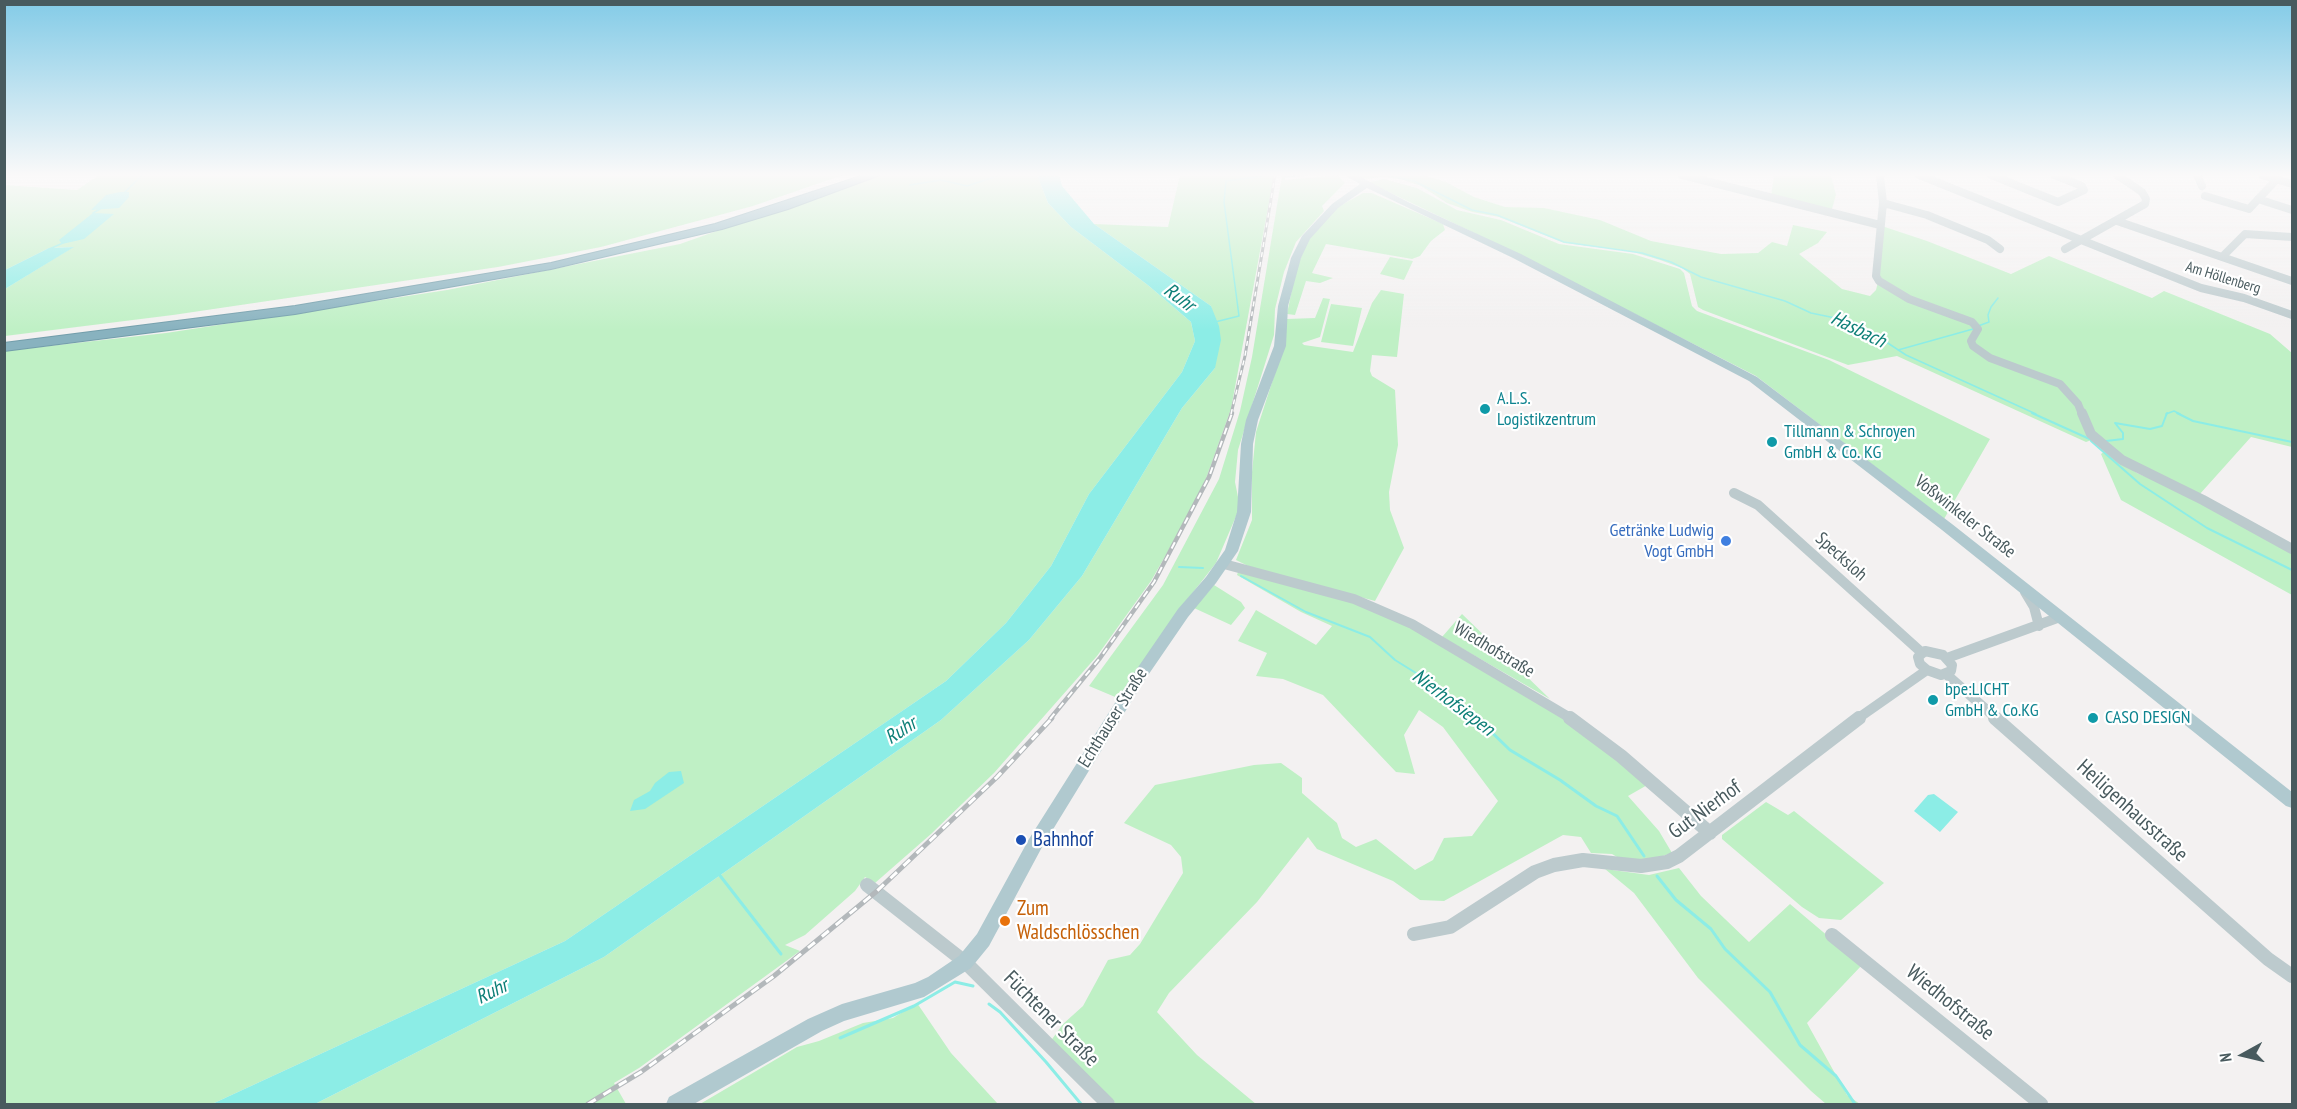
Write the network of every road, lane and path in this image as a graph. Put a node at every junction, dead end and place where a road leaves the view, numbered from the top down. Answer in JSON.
{"nodes":[{"id":1,"x":691,"y":227,"type":"edge"},
{"id":2,"x":715,"y":227,"type":"edge"},
{"id":3,"x":1316,"y":227,"type":"edge"},
{"id":4,"x":1454,"y":227,"type":"edge"},
{"id":5,"x":1880,"y":227,"type":"edge"},
{"id":6,"x":1956,"y":227,"type":"edge"},
{"id":7,"x":2045,"y":227,"type":"edge"},
{"id":8,"x":2105,"y":227,"type":"edge"},
{"id":9,"x":2133,"y":227,"type":"edge"},
{"id":10,"x":2292,"y":237,"type":"edge"},
{"id":11,"x":2079,"y":240,"type":"junction"},
{"id":12,"x":2000,"y":249,"type":"dead end"},
{"id":13,"x":2065,"y":249,"type":"dead end"},
{"id":14,"x":2222,"y":257,"type":"junction"},
{"id":15,"x":2292,"y":278,"type":"edge"},
{"id":16,"x":2292,"y":315,"type":"edge"},
{"id":17,"x":4,"y":340,"type":"edge"},
{"id":18,"x":4,"y":347,"type":"edge"},
{"id":19,"x":1734,"y":493,"type":"dead end"},
{"id":20,"x":2292,"y":549,"type":"edge"},
{"id":21,"x":1224,"y":564,"type":"junction"},
{"id":22,"x":2020,"y":585,"type":"junction"},
{"id":23,"x":2061,"y":617,"type":"junction"},
{"id":24,"x":2039,"y":626,"type":"junction"},
{"id":25,"x":1921,"y":652,"type":"junction"},
{"id":26,"x":1947,"y":658,"type":"junction"},
{"id":27,"x":1927,"y":670,"type":"junction"},
{"id":28,"x":1946,"y":674,"type":"junction"},
{"id":29,"x":2292,"y":801,"type":"edge"},
{"id":30,"x":1710,"y":833,"type":"junction"},
{"id":31,"x":867,"y":885,"type":"dead end"},
{"id":32,"x":1414,"y":934,"type":"dead end"},
{"id":33,"x":1832,"y":935,"type":"dead end"},
{"id":34,"x":965,"y":962,"type":"junction"},
{"id":35,"x":2292,"y":976,"type":"edge"},
{"id":36,"x":676,"y":1104,"type":"edge"},
{"id":37,"x":1108,"y":1104,"type":"edge"},
{"id":38,"x":2041,"y":1104,"type":"edge"}],
"edges":[{"from":1,"to":17,"type":"highway"},
{"from":2,"to":18,"type":"highway"},
{"from":3,"to":21,"type":"main road","name":"Echthauser Straße"},
{"from":4,"to":22,"type":"main road","name":"Voßwinkeler Straße"},
{"from":5,"to":20,"type":"street"},
{"from":6,"to":12,"type":"street"},
{"from":7,"to":11,"type":"street","name":"Am Höllenberg"},
{"from":8,"to":11,"type":"street"},
{"from":9,"to":14,"type":"street"},
{"from":10,"to":14,"type":"street"},
{"from":11,"to":13,"type":"street"},
{"from":11,"to":16,"type":"street","name":"Am Höllenberg"},
{"from":14,"to":15,"type":"street"},
{"from":19,"to":25,"type":"street","name":"Specksloh"},
{"from":21,"to":30,"type":"street","name":"Wiedhofstraße"},
{"from":21,"to":34,"type":"main road","name":"Echthauser Straße"},
{"from":22,"to":23,"type":"main road","name":"Voßwinkeler Straße"},
{"from":22,"to":24,"type":"street"},
{"from":23,"to":24,"type":"street"},
{"from":23,"to":29,"type":"main road","name":"Voßwinkeler Straße"},
{"from":24,"to":26,"type":"street"},
{"from":25,"to":26,"type":"street"},
{"from":25,"to":27,"type":"street"},
{"from":26,"to":28,"type":"street"},
{"from":27,"to":28,"type":"street"},
{"from":27,"to":30,"type":"street","name":"Gut Nierhof"},
{"from":28,"to":35,"type":"street","name":"Heiligenhausstraße"},
{"from":30,"to":32,"type":"street","name":"Gut Nierhof"},
{"from":31,"to":34,"type":"street","name":"Füchtener Straße"},
{"from":33,"to":38,"type":"street","name":"Wiedhofstraße"},
{"from":34,"to":36,"type":"main road","name":"Echthauser Straße"},
{"from":34,"to":37,"type":"street","name":"Füchtener Straße"}]}
